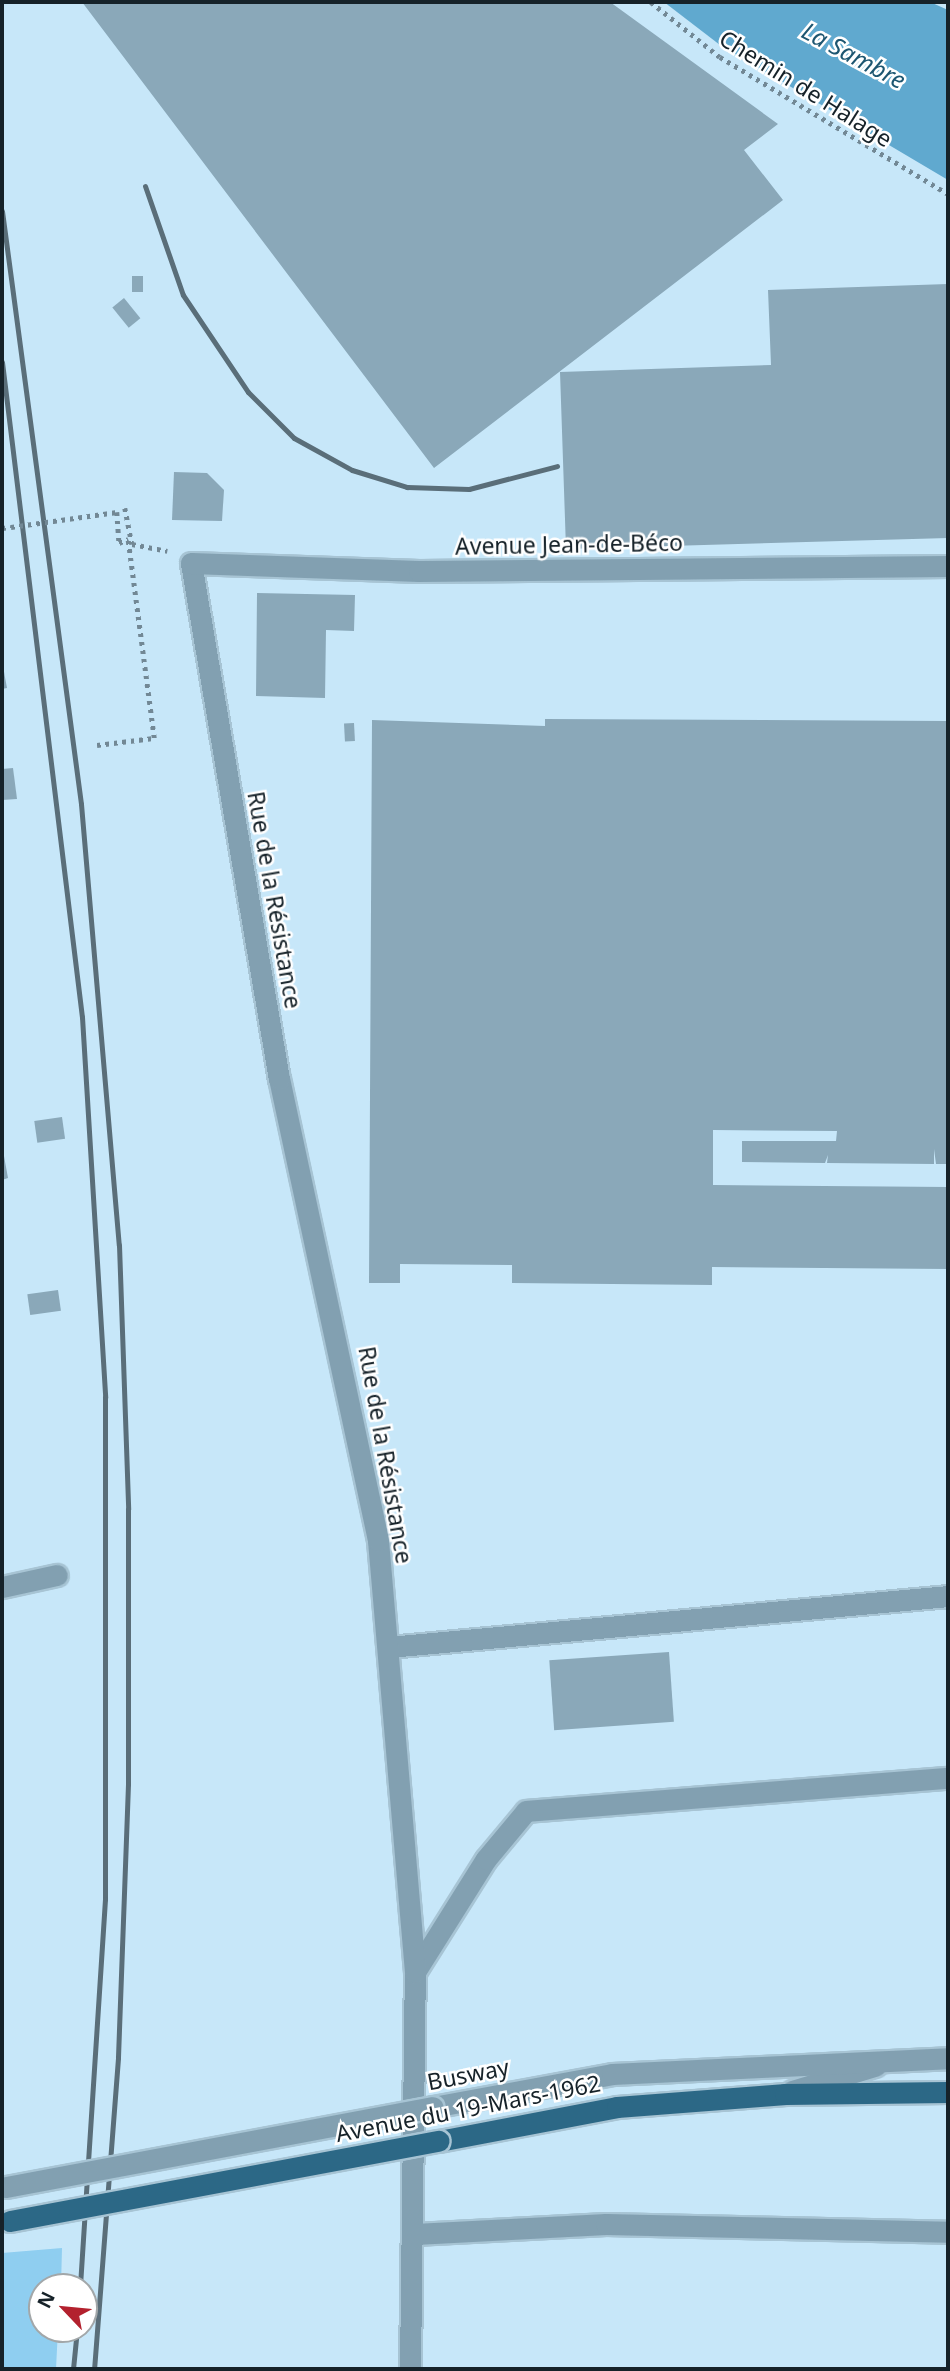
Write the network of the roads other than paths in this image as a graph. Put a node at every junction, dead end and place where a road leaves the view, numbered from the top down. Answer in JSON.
{"nodes":[{"id":1,"x":191,"y":564,"type":"joint"},
{"id":2,"x":948,"y":566,"type":"edge"},
{"id":3,"x":57,"y":1575,"type":"dead end"},
{"id":4,"x":2,"y":1587,"type":"edge"},
{"id":5,"x":948,"y":1596,"type":"edge"},
{"id":6,"x":389,"y":1647,"type":"junction"},
{"id":7,"x":948,"y":1778,"type":"edge"},
{"id":8,"x":415,"y":1972,"type":"junction"},
{"id":9,"x":948,"y":2046,"type":"edge"},
{"id":10,"x":904,"y":2057,"type":"junction"},
{"id":11,"x":948,"y":2058,"type":"edge"},
{"id":12,"x":948,"y":2092,"type":"edge"},
{"id":13,"x":785,"y":2094,"type":"junction"},
{"id":14,"x":4,"y":2188,"type":"edge"},
{"id":15,"x":6,"y":2221,"type":"edge"},
{"id":16,"x":948,"y":2232,"type":"edge"},
{"id":17,"x":415,"y":2234,"type":"junction"},
{"id":18,"x":410,"y":2369,"type":"edge"}],
"edges":[{"from":1,"to":2,"type":"street","name":"Avenue Jean-de-Béco"},
{"from":1,"to":6,"type":"street","name":"Rue de la Résistance"},
{"from":3,"to":4,"type":"street"},
{"from":5,"to":6,"type":"street"},
{"from":6,"to":8,"type":"street","name":"Rue de la Résistance"},
{"from":7,"to":8,"type":"street"},
{"from":8,"to":17,"type":"street","name":"Rue de la Résistance"},
{"from":9,"to":10,"type":"street"},
{"from":10,"to":11,"type":"street","name":"Busway"},
{"from":10,"to":13,"type":"street"},
{"from":10,"to":14,"type":"street","name":"Busway","bridge":true},
{"from":12,"to":13,"type":"main road","name":"Avenue du 19-Mars-1962"},
{"from":13,"to":15,"type":"main road","name":"Avenue du 19-Mars-1962","bridge":true},
{"from":16,"to":17,"type":"street"},
{"from":17,"to":18,"type":"street","name":"Rue de la Résistance"}]}
